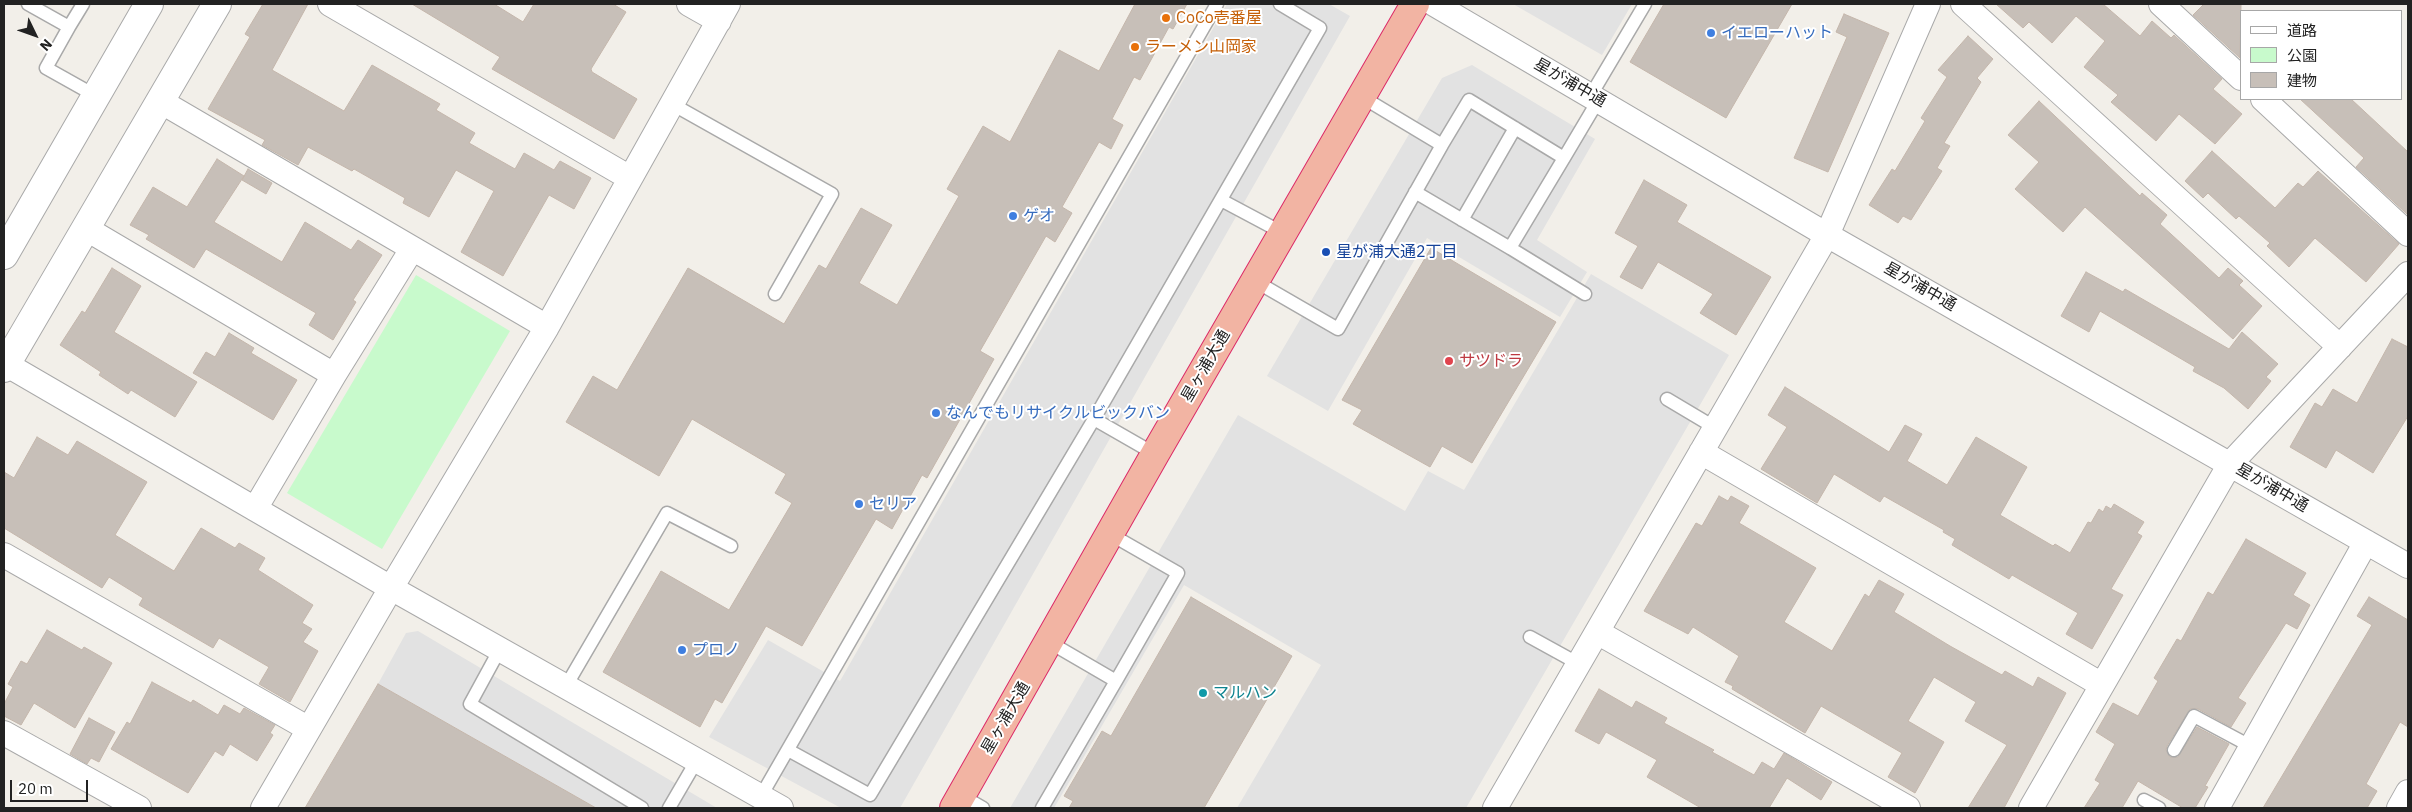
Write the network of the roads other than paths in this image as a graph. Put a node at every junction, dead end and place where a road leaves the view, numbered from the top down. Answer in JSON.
{"nodes":[{"id":1,"x":28,"y":4,"type":"edge"},
{"id":2,"x":83,"y":4,"type":"edge"},
{"id":3,"x":149,"y":4,"type":"edge"},
{"id":4,"x":217,"y":4,"type":"edge"},
{"id":5,"x":330,"y":4,"type":"edge"},
{"id":6,"x":689,"y":4,"type":"edge"},
{"id":7,"x":1217,"y":4,"type":"edge"},
{"id":8,"x":1280,"y":4,"type":"edge"},
{"id":9,"x":1415,"y":4,"type":"edge"},
{"id":10,"x":1434,"y":4,"type":"edge"},
{"id":11,"x":1645,"y":4,"type":"edge"},
{"id":12,"x":1928,"y":4,"type":"edge"},
{"id":13,"x":1963,"y":4,"type":"edge"},
{"id":14,"x":2161,"y":4,"type":"edge"},
{"id":15,"x":724,"y":12,"type":"edge"},
{"id":16,"x":69,"y":27,"type":"junction"},
{"id":17,"x":2240,"y":77,"type":"edge"},
{"id":18,"x":96,"y":96,"type":"junction"},
{"id":19,"x":1362,"y":97,"type":"junction"},
{"id":20,"x":1595,"y":97,"type":"junction"},
{"id":21,"x":2264,"y":100,"type":"edge"},
{"id":22,"x":160,"y":101,"type":"junction"},
{"id":23,"x":672,"y":104,"type":"junction"},
{"id":24,"x":1515,"y":128,"type":"junction"},
{"id":25,"x":1442,"y":145,"type":"junction"},
{"id":26,"x":1564,"y":158,"type":"junction"},
{"id":27,"x":630,"y":178,"type":"junction"},
{"id":28,"x":1415,"y":192,"type":"junction"},
{"id":29,"x":1221,"y":200,"type":"junction"},
{"id":30,"x":1462,"y":220,"type":"junction"},
{"id":31,"x":85,"y":228,"type":"junction"},
{"id":32,"x":1283,"y":233,"type":"junction"},
{"id":33,"x":2408,"y":234,"type":"edge"},
{"id":34,"x":1827,"y":235,"type":"junction"},
{"id":35,"x":1510,"y":248,"type":"junction"},
{"id":36,"x":412,"y":249,"type":"junction"},
{"id":37,"x":4,"y":255,"type":"edge"},
{"id":38,"x":2408,"y":274,"type":"edge"},
{"id":39,"x":1256,"y":281,"type":"junction"},
{"id":40,"x":775,"y":294,"type":"dead end"},
{"id":41,"x":1585,"y":294,"type":"dead end"},
{"id":42,"x":547,"y":327,"type":"junction"},
{"id":43,"x":2340,"y":346,"type":"junction"},
{"id":44,"x":4,"y":365,"type":"edge"},
{"id":45,"x":334,"y":375,"type":"junction"},
{"id":46,"x":1667,"y":399,"type":"dead end"},
{"id":47,"x":1094,"y":419,"type":"junction"},
{"id":48,"x":1714,"y":427,"type":"junction"},
{"id":49,"x":1700,"y":452,"type":"junction"},
{"id":50,"x":1156,"y":454,"type":"junction"},
{"id":51,"x":2230,"y":464,"type":"junction"},
{"id":52,"x":255,"y":509,"type":"junction"},
{"id":53,"x":1110,"y":534,"type":"junction"},
{"id":54,"x":2366,"y":542,"type":"junction"},
{"id":55,"x":730,"y":546,"type":"dead end"},
{"id":56,"x":4,"y":555,"type":"edge"},
{"id":57,"x":2408,"y":566,"type":"edge"},
{"id":58,"x":390,"y":588,"type":"junction"},
{"id":59,"x":1597,"y":632,"type":"junction"},
{"id":60,"x":1530,"y":637,"type":"dead end"},
{"id":61,"x":1049,"y":642,"type":"junction"},
{"id":62,"x":500,"y":649,"type":"junction"},
{"id":63,"x":1579,"y":664,"type":"junction"},
{"id":64,"x":1116,"y":681,"type":"junction"},
{"id":65,"x":2102,"y":685,"type":"junction"},
{"id":66,"x":566,"y":686,"type":"junction"},
{"id":67,"x":309,"y":729,"type":"junction"},
{"id":68,"x":4,"y":734,"type":"edge"},
{"id":69,"x":2252,"y":747,"type":"junction"},
{"id":70,"x":788,"y":750,"type":"junction"},
{"id":71,"x":2174,"y":750,"type":"dead end"},
{"id":72,"x":696,"y":760,"type":"junction"},
{"id":73,"x":2408,"y":792,"type":"edge"},
{"id":74,"x":762,"y":796,"type":"junction"},
{"id":75,"x":2144,"y":800,"type":"dead end"},
{"id":76,"x":966,"y":804,"type":"edge"},
{"id":77,"x":139,"y":808,"type":"edge"},
{"id":78,"x":264,"y":808,"type":"edge"},
{"id":79,"x":642,"y":808,"type":"edge"},
{"id":80,"x":669,"y":808,"type":"edge"},
{"id":81,"x":781,"y":808,"type":"edge"},
{"id":82,"x":1042,"y":808,"type":"edge"},
{"id":83,"x":1496,"y":808,"type":"edge"},
{"id":84,"x":1908,"y":808,"type":"edge"},
{"id":85,"x":2031,"y":808,"type":"edge"},
{"id":86,"x":2159,"y":808,"type":"edge"},
{"id":87,"x":2218,"y":808,"type":"edge"},
{"id":88,"x":2399,"y":808,"type":"edge"}],
"edges":[{"from":1,"to":16,"type":"lane"},
{"from":2,"to":16,"type":"lane"},
{"from":3,"to":18,"type":"street"},
{"from":4,"to":22,"type":"street"},
{"from":5,"to":27,"type":"street"},
{"from":6,"to":15,"type":"street"},
{"from":7,"to":70,"type":"lane"},
{"from":8,"to":29,"type":"lane"},
{"from":9,"to":19,"type":"highway","name":"星ヶ浦大通"},
{"from":10,"to":20,"type":"street","name":"星が浦中通"},
{"from":11,"to":20,"type":"lane"},
{"from":12,"to":34,"type":"street"},
{"from":13,"to":43,"type":"street"},
{"from":14,"to":17,"type":"street"},
{"from":15,"to":23,"type":"street"},
{"from":16,"to":18,"type":"lane"},
{"from":18,"to":37,"type":"street"},
{"from":19,"to":25,"type":"lane"},
{"from":19,"to":32,"type":"highway","name":"星ヶ浦大通"},
{"from":20,"to":26,"type":"lane"},
{"from":20,"to":34,"type":"street","name":"星が浦中通"},
{"from":21,"to":33,"type":"street"},
{"from":22,"to":31,"type":"street"},
{"from":22,"to":36,"type":"street"},
{"from":23,"to":27,"type":"street"},
{"from":23,"to":40,"type":"lane"},
{"from":24,"to":25,"type":"lane"},
{"from":24,"to":26,"type":"lane"},
{"from":24,"to":30,"type":"lane"},
{"from":25,"to":28,"type":"lane"},
{"from":26,"to":35,"type":"lane"},
{"from":27,"to":42,"type":"street"},
{"from":28,"to":30,"type":"lane"},
{"from":28,"to":39,"type":"lane"},
{"from":29,"to":32,"type":"lane"},
{"from":29,"to":47,"type":"lane"},
{"from":30,"to":35,"type":"lane"},
{"from":31,"to":44,"type":"street"},
{"from":31,"to":45,"type":"street"},
{"from":32,"to":39,"type":"highway","name":"星ヶ浦大通"},
{"from":34,"to":48,"type":"street"},
{"from":34,"to":51,"type":"street","name":"星が浦中通"},
{"from":35,"to":41,"type":"lane"},
{"from":36,"to":42,"type":"street"},
{"from":36,"to":45,"type":"street"},
{"from":38,"to":43,"type":"street"},
{"from":39,"to":50,"type":"highway","name":"星ヶ浦大通"},
{"from":42,"to":58,"type":"street"},
{"from":43,"to":51,"type":"street"},
{"from":44,"to":52,"type":"street"},
{"from":45,"to":52,"type":"street"},
{"from":46,"to":48,"type":"lane"},
{"from":47,"to":50,"type":"lane"},
{"from":47,"to":70,"type":"lane"},
{"from":48,"to":49,"type":"street"},
{"from":49,"to":59,"type":"street"},
{"from":49,"to":65,"type":"street"},
{"from":50,"to":53,"type":"highway","name":"星ヶ浦大通"},
{"from":51,"to":54,"type":"street","name":"星が浦中通"},
{"from":51,"to":65,"type":"street"},
{"from":52,"to":58,"type":"street"},
{"from":53,"to":61,"type":"highway","name":"星ヶ浦大通"},
{"from":53,"to":64,"type":"lane"},
{"from":54,"to":57,"type":"street","name":"星が浦中通"},
{"from":54,"to":69,"type":"street"},
{"from":55,"to":66,"type":"lane"},
{"from":56,"to":67,"type":"street"},
{"from":58,"to":62,"type":"street"},
{"from":58,"to":67,"type":"street"},
{"from":59,"to":63,"type":"street"},
{"from":59,"to":84,"type":"street"},
{"from":60,"to":63,"type":"lane"},
{"from":61,"to":64,"type":"lane"},
{"from":61,"to":76,"type":"highway","name":"星ヶ浦大通"},
{"from":62,"to":66,"type":"street"},
{"from":62,"to":79,"type":"lane"},
{"from":63,"to":83,"type":"street"},
{"from":64,"to":82,"type":"lane"},
{"from":65,"to":85,"type":"street"},
{"from":66,"to":72,"type":"street"},
{"from":67,"to":78,"type":"street"},
{"from":68,"to":77,"type":"street"},
{"from":69,"to":71,"type":"lane"},
{"from":69,"to":87,"type":"street"},
{"from":70,"to":74,"type":"lane"},
{"from":72,"to":74,"type":"street"},
{"from":72,"to":80,"type":"lane"},
{"from":73,"to":88,"type":"street"},
{"from":74,"to":81,"type":"street"},
{"from":75,"to":86,"type":"lane"}]}
